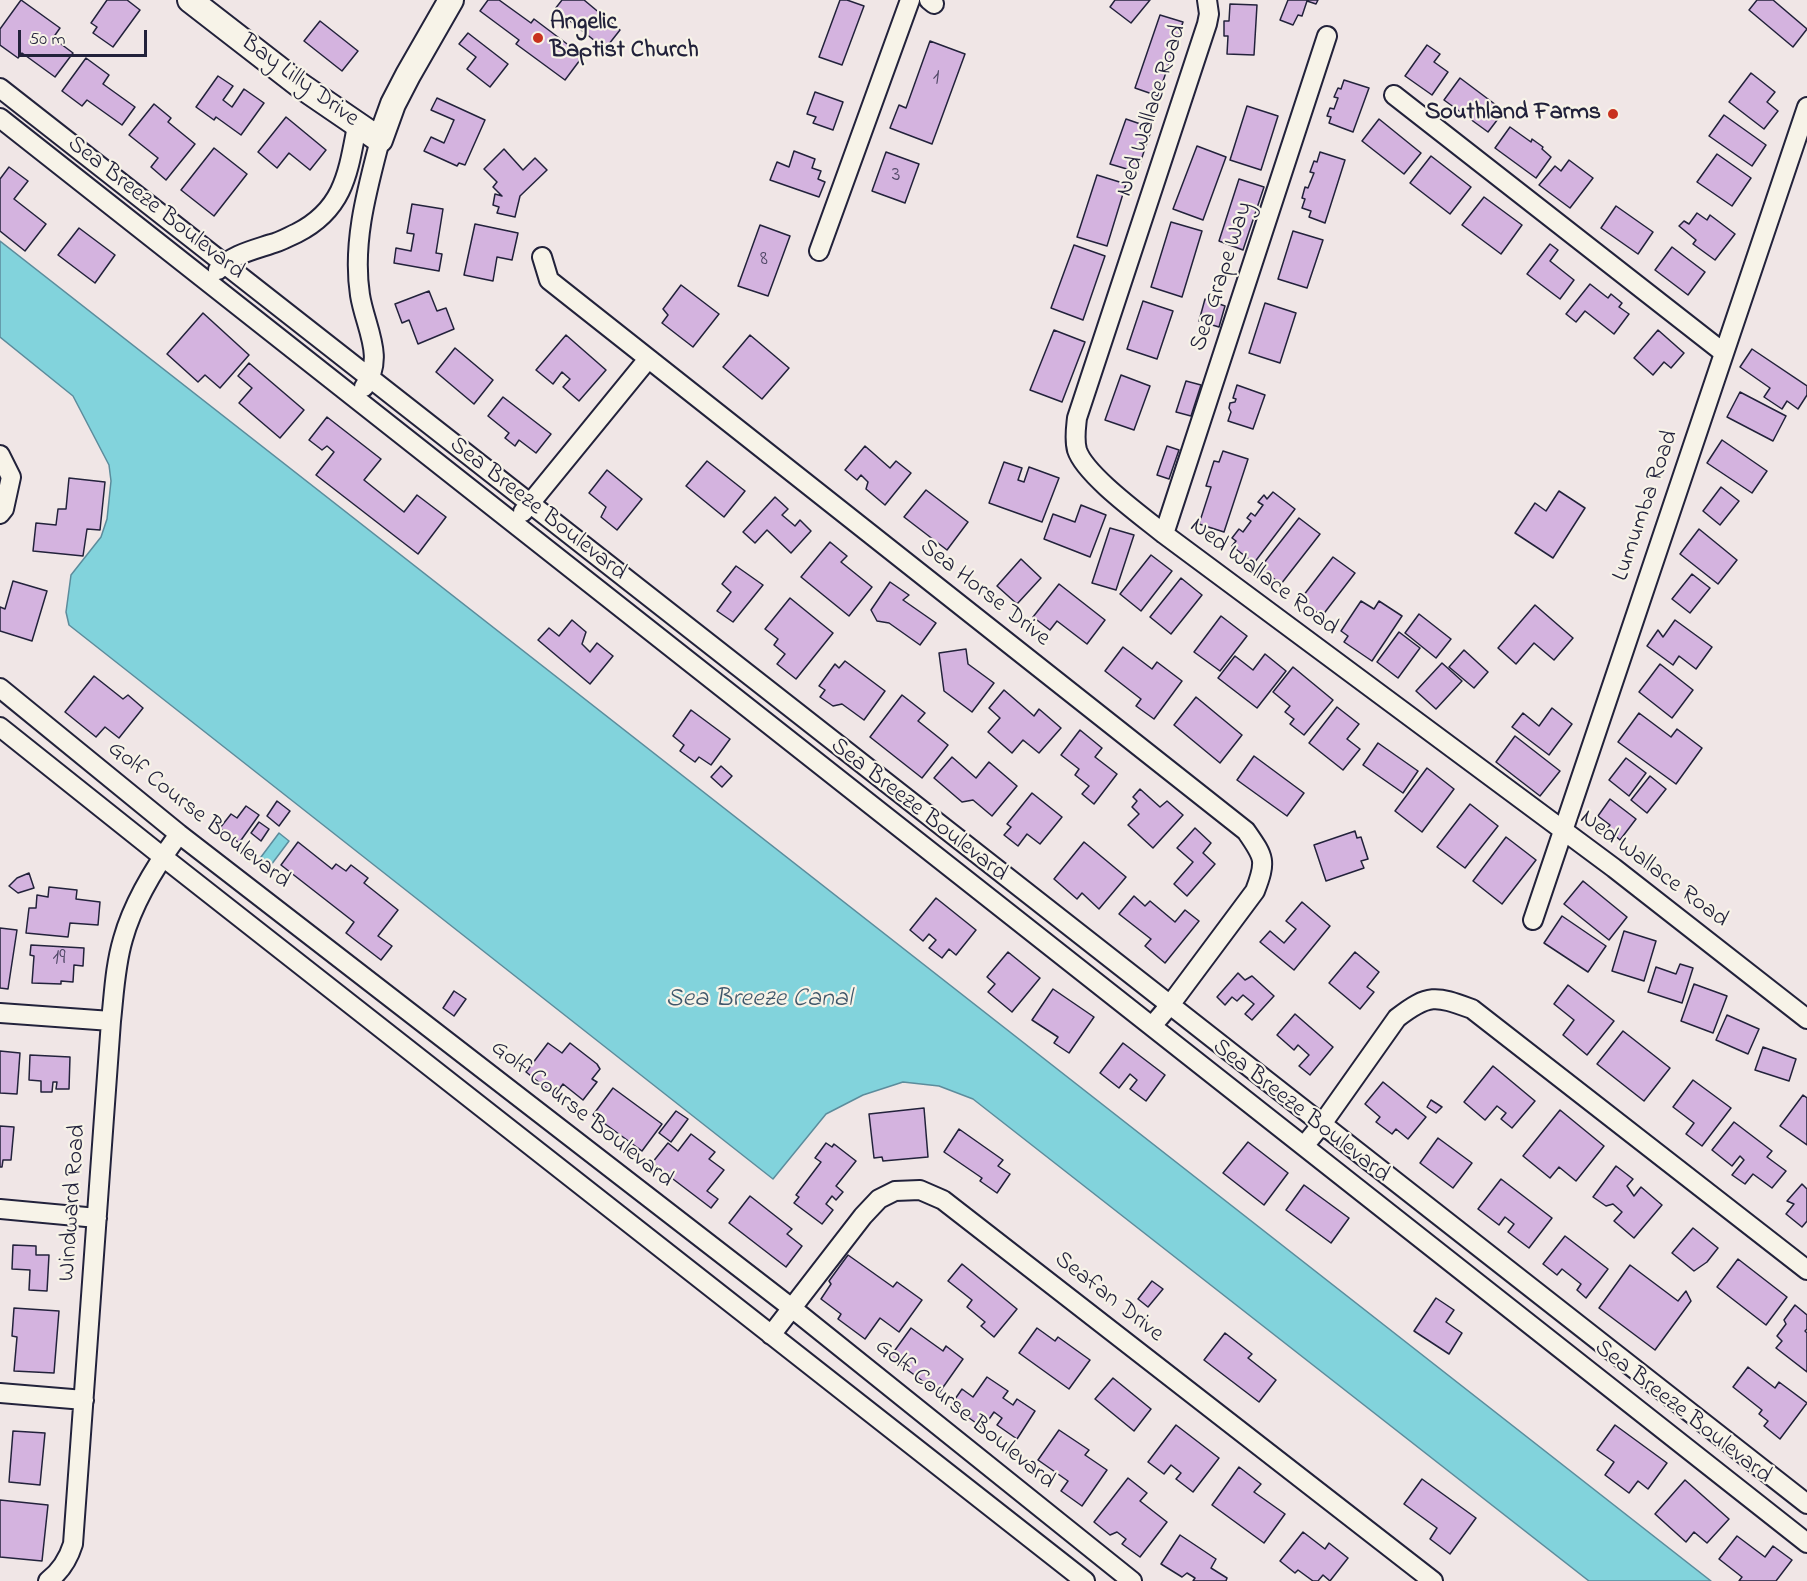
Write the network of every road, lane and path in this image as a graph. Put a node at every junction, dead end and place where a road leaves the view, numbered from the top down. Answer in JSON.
{"nodes":[{"id":1,"x":190,"y":0,"type":"edge"},
{"id":2,"x":451,"y":0,"type":"edge"},
{"id":3,"x":910,"y":0,"type":"edge"},
{"id":4,"x":1207,"y":0,"type":"edge"},
{"id":5,"x":1328,"y":36,"type":"dead end"},
{"id":6,"x":0,"y":88,"type":"edge"},
{"id":7,"x":1394,"y":95,"type":"dead end"},
{"id":8,"x":1807,"y":107,"type":"edge"},
{"id":9,"x":0,"y":118,"type":"edge"},
{"id":10,"x":357,"y":126,"type":"junction"},
{"id":11,"x":381,"y":140,"type":"junction"},
{"id":12,"x":338,"y":197,"type":"junction"},
{"id":13,"x":364,"y":210,"type":"junction"},
{"id":14,"x":819,"y":251,"type":"dead end"},
{"id":15,"x":542,"y":257,"type":"dead end"},
{"id":16,"x":224,"y":263,"type":"junction"},
{"id":17,"x":208,"y":282,"type":"junction"},
{"id":18,"x":1724,"y":353,"type":"junction"},
{"id":19,"x":648,"y":359,"type":"junction"},
{"id":20,"x":371,"y":378,"type":"junction"},
{"id":21,"x":356,"y":399,"type":"junction"},
{"id":22,"x":0,"y":455,"type":"edge"},
{"id":23,"x":530,"y":503,"type":"junction"},
{"id":24,"x":0,"y":514,"type":"edge"},
{"id":25,"x":514,"y":523,"type":"junction"},
{"id":26,"x":1164,"y":534,"type":"junction"},
{"id":27,"x":0,"y":688,"type":"edge"},
{"id":28,"x":0,"y":727,"type":"edge"},
{"id":29,"x":1562,"y":831,"type":"junction"},
{"id":30,"x":179,"y":834,"type":"junction"},
{"id":31,"x":163,"y":857,"type":"junction"},
{"id":32,"x":1533,"y":920,"type":"dead end"},
{"id":33,"x":1170,"y":1005,"type":"junction"},
{"id":34,"x":0,"y":1013,"type":"edge"},
{"id":35,"x":1807,"y":1019,"type":"edge"},
{"id":36,"x":111,"y":1021,"type":"junction"},
{"id":37,"x":1152,"y":1026,"type":"junction"},
{"id":38,"x":1322,"y":1124,"type":"junction"},
{"id":39,"x":1304,"y":1146,"type":"junction"},
{"id":40,"x":0,"y":1209,"type":"edge"},
{"id":41,"x":97,"y":1218,"type":"junction"},
{"id":42,"x":1807,"y":1270,"type":"edge"},
{"id":43,"x":793,"y":1309,"type":"junction"},
{"id":44,"x":771,"y":1335,"type":"junction"},
{"id":45,"x":0,"y":1393,"type":"edge"},
{"id":46,"x":84,"y":1400,"type":"junction"},
{"id":47,"x":1807,"y":1504,"type":"edge"},
{"id":48,"x":1807,"y":1542,"type":"edge"},
{"id":49,"x":48,"y":1581,"type":"edge"},
{"id":50,"x":1085,"y":1581,"type":"edge"},
{"id":51,"x":1132,"y":1581,"type":"edge"},
{"id":52,"x":1433,"y":1581,"type":"edge"}],
"edges":[{"from":1,"to":10,"type":"main road","name":"Bay Lilly Drive"},
{"from":2,"to":11,"type":"main road"},
{"from":3,"to":14,"type":"street"},
{"from":4,"to":26,"type":"street","name":"Ned Wallace Road"},
{"from":5,"to":26,"type":"street","name":"Sea Grape Way"},
{"from":6,"to":16,"type":"street","name":"Sea Breeze Boulevard"},
{"from":7,"to":18,"type":"street"},
{"from":8,"to":18,"type":"street","name":"Lumumba Road"},
{"from":9,"to":17,"type":"street","name":"Sea Breeze Boulevard"},
{"from":10,"to":11,"type":"main road","name":"Bay Lilly Drive"},
{"from":10,"to":12,"type":"street","name":"Sea Breeze Boulevard"},
{"from":11,"to":13,"type":"street"},
{"from":12,"to":13,"type":"street"},
{"from":12,"to":16,"type":"street","name":"Sea Breeze Boulevard"},
{"from":13,"to":20,"type":"street"},
{"from":15,"to":19,"type":"street","name":"Sea Horse Drive"},
{"from":16,"to":17,"type":"street"},
{"from":16,"to":20,"type":"street","name":"Sea Breeze Boulevard"},
{"from":17,"to":21,"type":"street","name":"Sea Breeze Boulevard"},
{"from":18,"to":29,"type":"street","name":"Lumumba Road"},
{"from":19,"to":23,"type":"street"},
{"from":19,"to":33,"type":"street","name":"Sea Horse Drive"},
{"from":20,"to":21,"type":"street"},
{"from":20,"to":23,"type":"street","name":"Sea Breeze Boulevard"},
{"from":21,"to":25,"type":"street","name":"Sea Breeze Boulevard"},
{"from":22,"to":24,"type":"street"},
{"from":23,"to":25,"type":"street"},
{"from":23,"to":33,"type":"street","name":"Sea Breeze Boulevard"},
{"from":25,"to":37,"type":"street","name":"Sea Breeze Boulevard"},
{"from":26,"to":29,"type":"street","name":"Ned Wallace Road"},
{"from":27,"to":30,"type":"street","name":"Golf Course Boulevard"},
{"from":28,"to":31,"type":"street"},
{"from":29,"to":32,"type":"street","name":"Lumumba Road"},
{"from":29,"to":35,"type":"street","name":"Ned Wallace Road"},
{"from":30,"to":31,"type":"street","name":"Windward Road"},
{"from":30,"to":43,"type":"street","name":"Golf Course Boulevard"},
{"from":31,"to":36,"type":"street","name":"Windward Road"},
{"from":31,"to":44,"type":"street"},
{"from":33,"to":37,"type":"street","name":"Sea Horse Drive"},
{"from":33,"to":38,"type":"street","name":"Sea Breeze Boulevard"},
{"from":34,"to":36,"type":"street"},
{"from":36,"to":41,"type":"street","name":"Windward Road"},
{"from":37,"to":39,"type":"street","name":"Sea Breeze Boulevard"},
{"from":38,"to":39,"type":"street"},
{"from":38,"to":42,"type":"street"},
{"from":38,"to":47,"type":"street","name":"Sea Breeze Boulevard"},
{"from":39,"to":48,"type":"street","name":"Sea Breeze Boulevard"},
{"from":40,"to":41,"type":"street"},
{"from":41,"to":46,"type":"street","name":"Windward Road"},
{"from":43,"to":44,"type":"street","name":"Seafan Drive"},
{"from":43,"to":51,"type":"street","name":"Golf Course Boulevard"},
{"from":43,"to":52,"type":"street","name":"Seafan Drive"},
{"from":44,"to":50,"type":"street"},
{"from":45,"to":46,"type":"street"},
{"from":46,"to":49,"type":"street","name":"Windward Road"}]}
